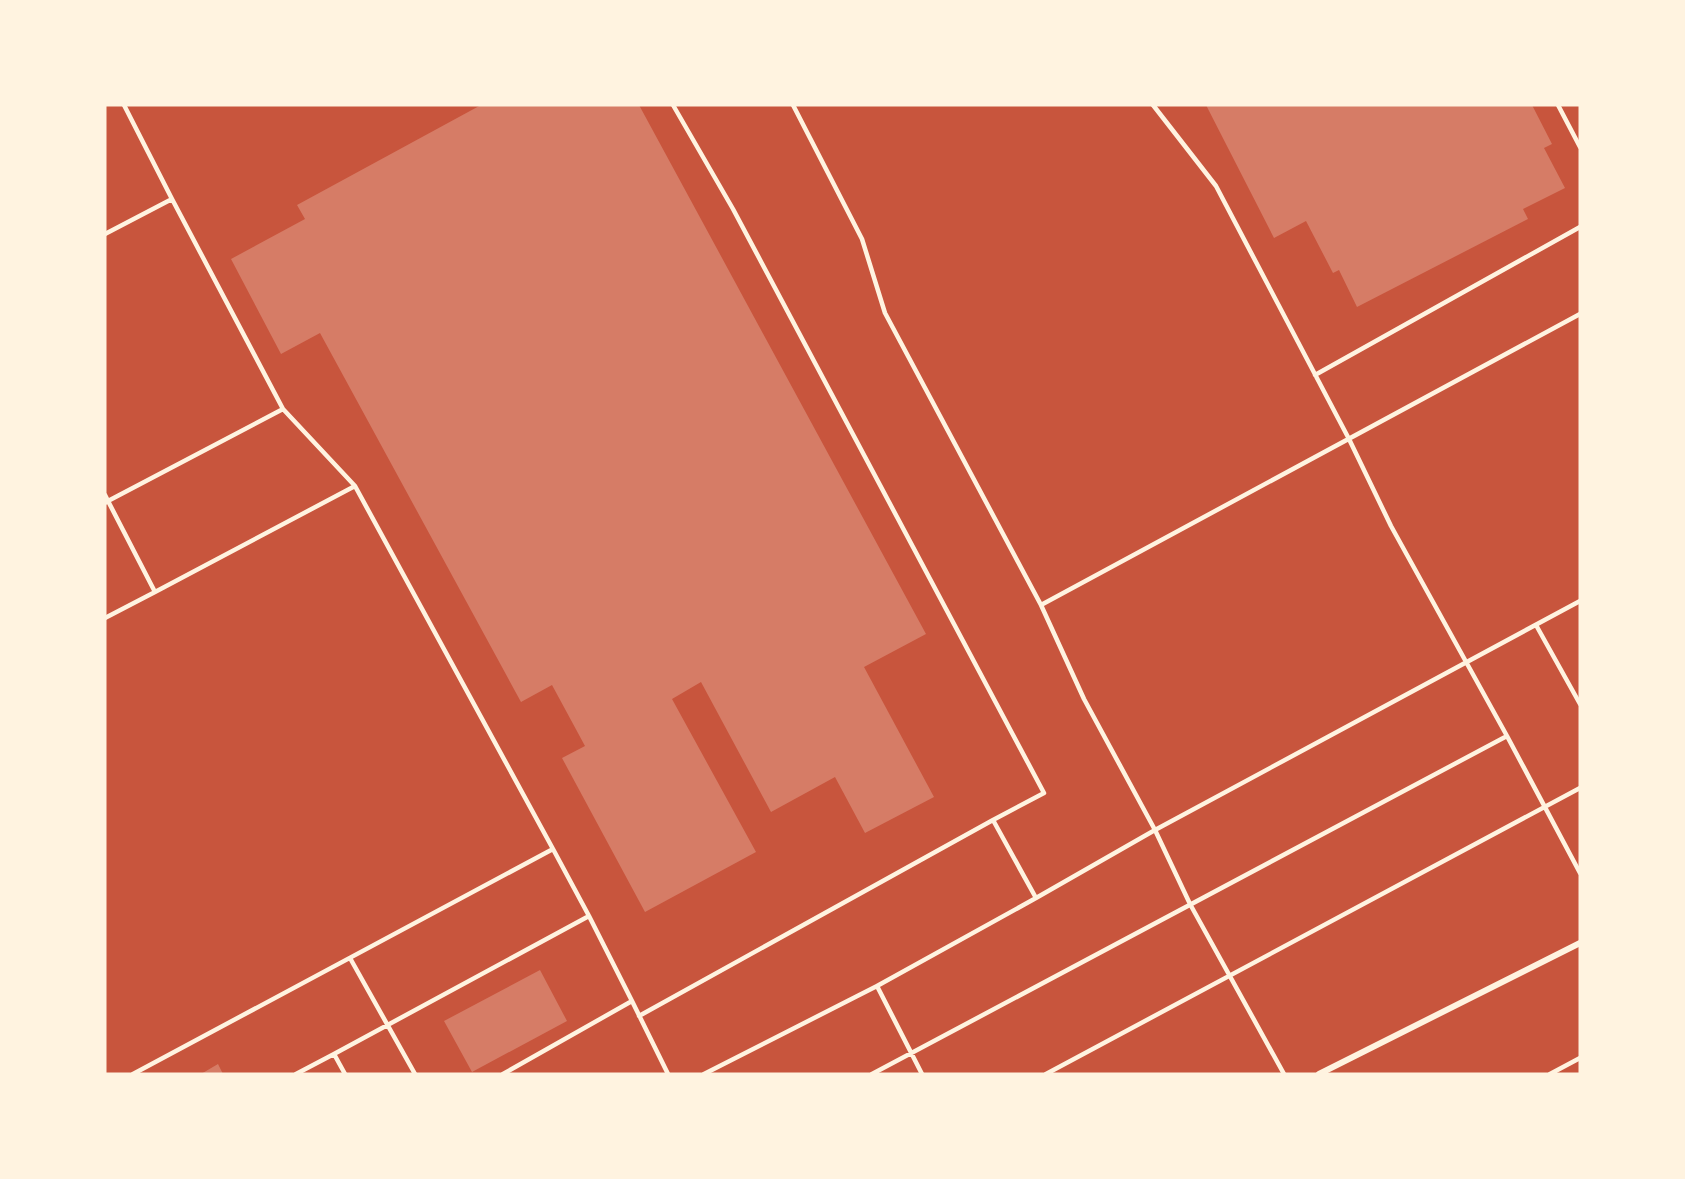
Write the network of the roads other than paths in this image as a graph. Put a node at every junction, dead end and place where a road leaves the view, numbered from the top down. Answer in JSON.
{"nodes":[{"id":1,"x":124,"y":105,"type":"edge"},
{"id":2,"x":673,"y":105,"type":"edge"},
{"id":3,"x":793,"y":105,"type":"edge"},
{"id":4,"x":1153,"y":105,"type":"edge"},
{"id":5,"x":1558,"y":105,"type":"edge"},
{"id":6,"x":1580,"y":147,"type":"edge"},
{"id":7,"x":172,"y":199,"type":"junction"},
{"id":8,"x":1580,"y":227,"type":"edge"},
{"id":9,"x":105,"y":234,"type":"edge"},
{"id":10,"x":1580,"y":314,"type":"edge"},
{"id":11,"x":1315,"y":375,"type":"junction"},
{"id":12,"x":283,"y":409,"type":"junction"},
{"id":13,"x":1349,"y":439,"type":"junction"},
{"id":14,"x":355,"y":486,"type":"junction"},
{"id":15,"x":105,"y":495,"type":"edge"},
{"id":16,"x":107,"y":502,"type":"edge"},
{"id":17,"x":155,"y":592,"type":"junction"},
{"id":18,"x":1580,"y":601,"type":"edge"},
{"id":19,"x":1041,"y":605,"type":"junction"},
{"id":20,"x":105,"y":618,"type":"edge"},
{"id":21,"x":1536,"y":625,"type":"junction"},
{"id":22,"x":1466,"y":662,"type":"junction"},
{"id":23,"x":1580,"y":704,"type":"edge"},
{"id":24,"x":1507,"y":736,"type":"junction"},
{"id":25,"x":1580,"y":788,"type":"edge"},
{"id":26,"x":1545,"y":808,"type":"junction"},
{"id":27,"x":993,"y":820,"type":"junction"},
{"id":28,"x":1155,"y":830,"type":"junction"},
{"id":29,"x":553,"y":849,"type":"junction"},
{"id":30,"x":1580,"y":873,"type":"edge"},
{"id":31,"x":1036,"y":898,"type":"junction"},
{"id":32,"x":1191,"y":904,"type":"junction"},
{"id":33,"x":589,"y":916,"type":"junction"},
{"id":34,"x":1580,"y":943,"type":"edge"},
{"id":35,"x":350,"y":958,"type":"junction"},
{"id":36,"x":1230,"y":976,"type":"junction"},
{"id":37,"x":877,"y":986,"type":"junction"},
{"id":38,"x":632,"y":1000,"type":"junction"},
{"id":39,"x":639,"y":1016,"type":"junction"},
{"id":40,"x":388,"y":1026,"type":"junction"},
{"id":41,"x":911,"y":1053,"type":"junction"},
{"id":42,"x":333,"y":1054,"type":"junction"},
{"id":43,"x":1580,"y":1058,"type":"edge"},
{"id":44,"x":133,"y":1074,"type":"edge"},
{"id":45,"x":297,"y":1074,"type":"edge"},
{"id":46,"x":345,"y":1074,"type":"edge"},
{"id":47,"x":415,"y":1074,"type":"edge"},
{"id":48,"x":503,"y":1074,"type":"edge"},
{"id":49,"x":668,"y":1074,"type":"edge"},
{"id":50,"x":704,"y":1074,"type":"edge"},
{"id":51,"x":872,"y":1074,"type":"edge"},
{"id":52,"x":922,"y":1074,"type":"edge"},
{"id":53,"x":1046,"y":1074,"type":"edge"},
{"id":54,"x":1284,"y":1074,"type":"edge"},
{"id":55,"x":1318,"y":1074,"type":"edge"},
{"id":56,"x":1550,"y":1074,"type":"edge"}],
"edges":[{"from":1,"to":7,"type":"lane"},
{"from":2,"to":27,"type":"lane"},
{"from":3,"to":19,"type":"lane"},
{"from":4,"to":11,"type":"lane"},
{"from":5,"to":6,"type":"lane"},
{"from":7,"to":9,"type":"lane"},
{"from":7,"to":12,"type":"lane"},
{"from":8,"to":11,"type":"lane"},
{"from":10,"to":13,"type":"lane"},
{"from":11,"to":13,"type":"lane"},
{"from":12,"to":14,"type":"lane"},
{"from":12,"to":16,"type":"lane"},
{"from":13,"to":19,"type":"lane"},
{"from":13,"to":22,"type":"lane"},
{"from":14,"to":17,"type":"lane"},
{"from":14,"to":29,"type":"lane"},
{"from":15,"to":16,"type":"lane"},
{"from":16,"to":17,"type":"lane"},
{"from":17,"to":20,"type":"lane"},
{"from":18,"to":21,"type":"lane"},
{"from":19,"to":28,"type":"lane"},
{"from":21,"to":22,"type":"lane"},
{"from":21,"to":23,"type":"lane"},
{"from":22,"to":24,"type":"lane"},
{"from":22,"to":28,"type":"lane"},
{"from":24,"to":26,"type":"lane"},
{"from":24,"to":32,"type":"lane"},
{"from":25,"to":26,"type":"lane"},
{"from":26,"to":30,"type":"lane"},
{"from":26,"to":36,"type":"lane"},
{"from":27,"to":31,"type":"lane"},
{"from":27,"to":39,"type":"lane"},
{"from":28,"to":31,"type":"lane"},
{"from":28,"to":32,"type":"lane"},
{"from":29,"to":33,"type":"lane"},
{"from":29,"to":35,"type":"lane"},
{"from":31,"to":37,"type":"lane"},
{"from":32,"to":36,"type":"lane"},
{"from":32,"to":41,"type":"lane"},
{"from":33,"to":38,"type":"lane"},
{"from":33,"to":40,"type":"lane"},
{"from":34,"to":55,"type":"street"},
{"from":35,"to":40,"type":"lane"},
{"from":35,"to":44,"type":"lane"},
{"from":36,"to":53,"type":"lane"},
{"from":36,"to":54,"type":"lane"},
{"from":37,"to":41,"type":"lane"},
{"from":37,"to":50,"type":"lane"},
{"from":38,"to":39,"type":"lane"},
{"from":38,"to":48,"type":"lane"},
{"from":39,"to":49,"type":"lane"},
{"from":40,"to":42,"type":"lane"},
{"from":40,"to":47,"type":"lane"},
{"from":41,"to":51,"type":"lane"},
{"from":41,"to":52,"type":"lane"},
{"from":42,"to":45,"type":"lane"},
{"from":42,"to":46,"type":"lane"},
{"from":43,"to":56,"type":"lane"}]}
